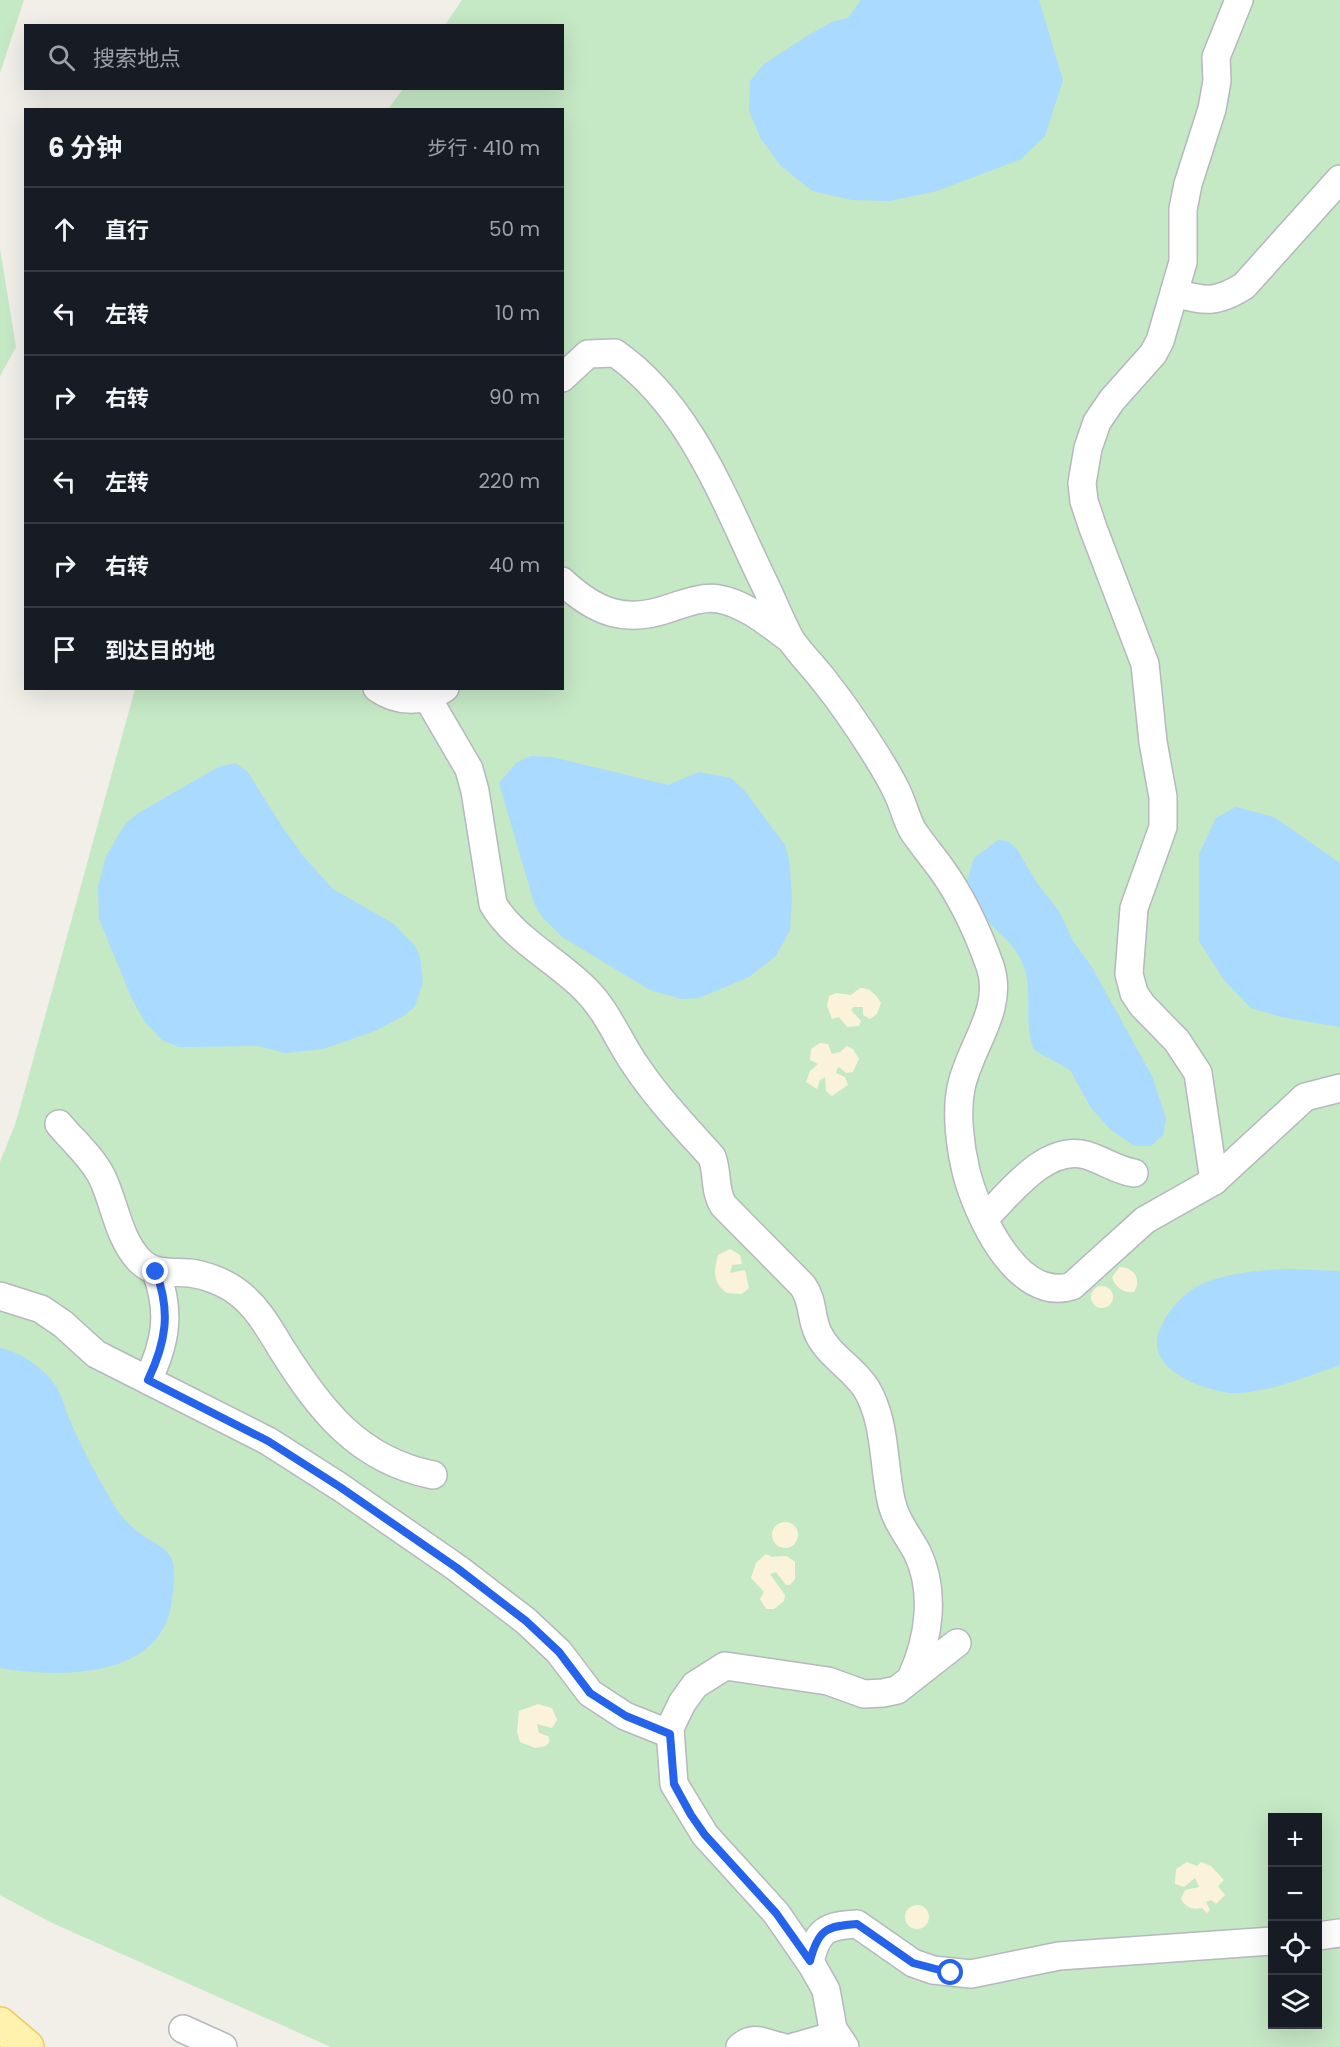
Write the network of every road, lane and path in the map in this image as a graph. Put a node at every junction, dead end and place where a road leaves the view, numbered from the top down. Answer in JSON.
{"nodes":[{"id":1,"x":1239,"y":0,"type":"edge"},
{"id":2,"x":1340,"y":179,"type":"edge"},
{"id":3,"x":1174,"y":293,"type":"junction"},
{"id":4,"x":564,"y":376,"type":"edge"},
{"id":5,"x":564,"y":583,"type":"edge"},
{"id":6,"x":791,"y":640,"type":"junction"},
{"id":7,"x":380,"y":690,"type":"edge"},
{"id":8,"x":436,"y":693,"type":"edge"},
{"id":9,"x":1340,"y":1088,"type":"edge"},
{"id":10,"x":59,"y":1124,"type":"dead end"},
{"id":11,"x":1134,"y":1173,"type":"dead end"},
{"id":12,"x":1214,"y":1180,"type":"junction"},
{"id":13,"x":985,"y":1218,"type":"junction"},
{"id":14,"x":156,"y":1272,"type":"junction"},
{"id":15,"x":0,"y":1296,"type":"edge"},
{"id":16,"x":148,"y":1380,"type":"junction"},
{"id":17,"x":433,"y":1475,"type":"dead end"},
{"id":18,"x":957,"y":1643,"type":"dead end"},
{"id":19,"x":912,"y":1676,"type":"junction"},
{"id":20,"x":670,"y":1734,"type":"junction"},
{"id":21,"x":1340,"y":1933,"type":"edge"},
{"id":22,"x":1322,"y":1935,"type":"edge"},
{"id":23,"x":1268,"y":1941,"type":"edge"},
{"id":24,"x":810,"y":1961,"type":"junction"},
{"id":25,"x":0,"y":2024,"type":"edge"},
{"id":26,"x":183,"y":2029,"type":"dead end"},
{"id":27,"x":840,"y":2041,"type":"edge"},
{"id":28,"x":27,"y":2047,"type":"edge"},
{"id":29,"x":224,"y":2047,"type":"edge"},
{"id":30,"x":740,"y":2047,"type":"edge"},
{"id":31,"x":782,"y":2047,"type":"edge"},
{"id":32,"x":794,"y":2047,"type":"edge"}],
"edges":[{"from":1,"to":3,"type":"street"},
{"from":2,"to":3,"type":"street"},
{"from":3,"to":12,"type":"street"},
{"from":4,"to":6,"type":"street"},
{"from":5,"to":6,"type":"street"},
{"from":6,"to":13,"type":"street"},
{"from":7,"to":8,"type":"street"},
{"from":8,"to":19,"type":"street"},
{"from":9,"to":12,"type":"street"},
{"from":10,"to":14,"type":"street"},
{"from":11,"to":13,"type":"street"},
{"from":12,"to":13,"type":"street"},
{"from":14,"to":16,"type":"street"},
{"from":14,"to":17,"type":"street"},
{"from":15,"to":16,"type":"street"},
{"from":16,"to":20,"type":"street"},
{"from":18,"to":19,"type":"street"},
{"from":19,"to":20,"type":"street"},
{"from":20,"to":24,"type":"street"},
{"from":21,"to":22,"type":"street"},
{"from":23,"to":24,"type":"street"},
{"from":24,"to":27,"type":"street"},
{"from":25,"to":28,"type":"main road"},
{"from":26,"to":29,"type":"street"},
{"from":27,"to":32,"type":"street"},
{"from":30,"to":31,"type":"street"}]}
